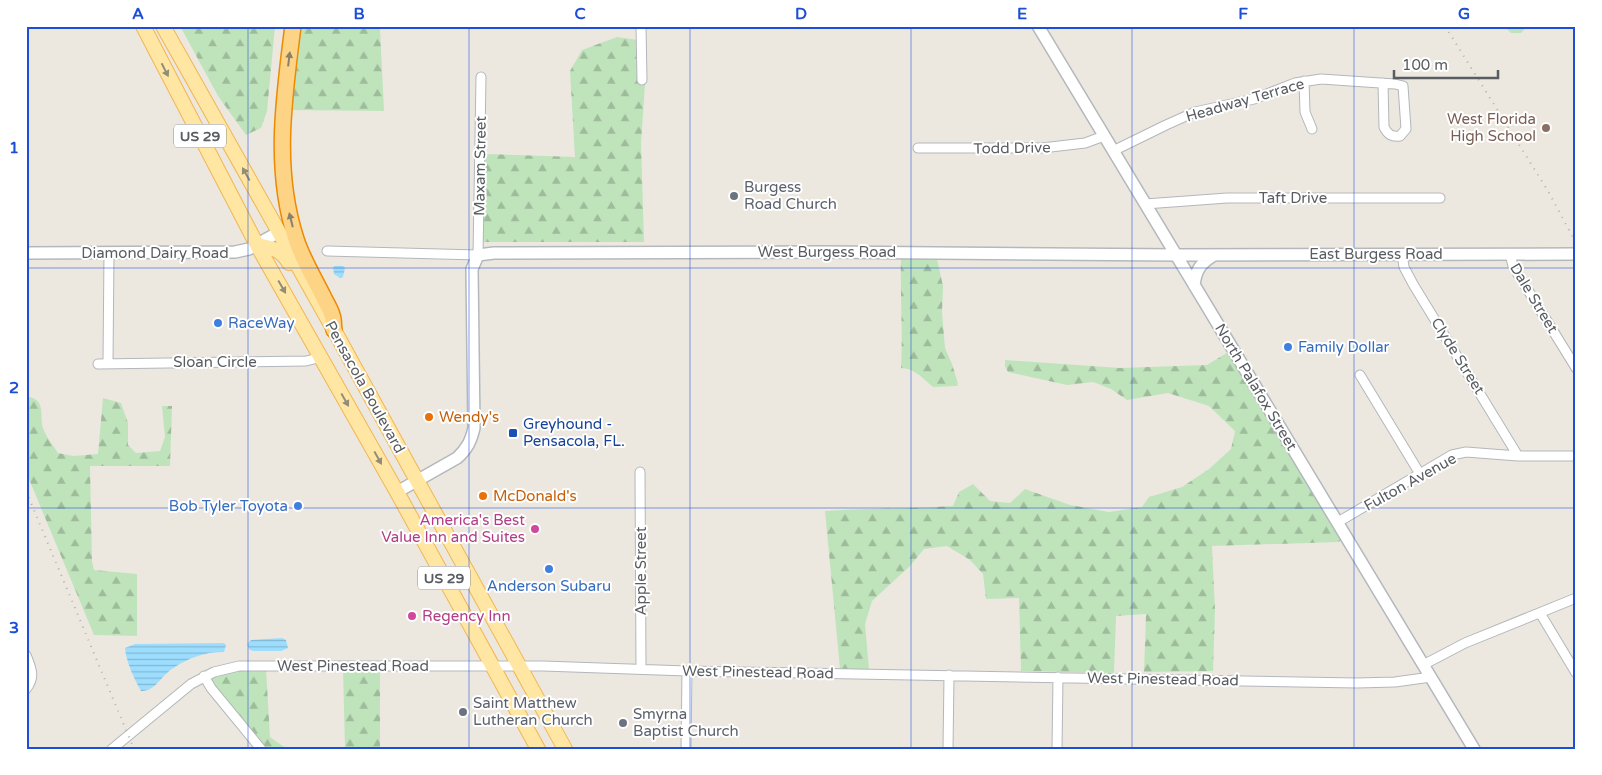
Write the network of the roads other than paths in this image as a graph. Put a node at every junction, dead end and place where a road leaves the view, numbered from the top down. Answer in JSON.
{"nodes":[{"id":1,"x":143,"y":26,"type":"edge"},
{"id":2,"x":163,"y":26,"type":"edge"},
{"id":3,"x":293,"y":26,"type":"edge"},
{"id":4,"x":641,"y":26,"type":"edge"},
{"id":5,"x":1038,"y":26,"type":"edge"},
{"id":6,"x":481,"y":77,"type":"dead end"},
{"id":7,"x":642,"y":80,"type":"dead end"},
{"id":8,"x":1304,"y":81,"type":"junction"},
{"id":9,"x":1383,"y":83,"type":"junction"},
{"id":10,"x":1312,"y":128,"type":"dead end"},
{"id":11,"x":1104,"y":136,"type":"junction"},
{"id":12,"x":918,"y":148,"type":"dead end"},
{"id":13,"x":1114,"y":151,"type":"junction"},
{"id":14,"x":1440,"y":198,"type":"dead end"},
{"id":15,"x":1146,"y":204,"type":"junction"},
{"id":16,"x":279,"y":232,"type":"junction"},
{"id":17,"x":257,"y":245,"type":"junction"},
{"id":18,"x":327,"y":251,"type":"dead end"},
{"id":19,"x":26,"y":253,"type":"edge"},
{"id":20,"x":109,"y":253,"type":"junction"},
{"id":21,"x":478,"y":254,"type":"junction"},
{"id":22,"x":1214,"y":254,"type":"junction"},
{"id":23,"x":1402,"y":254,"type":"junction"},
{"id":24,"x":1510,"y":254,"type":"junction"},
{"id":25,"x":1576,"y":254,"type":"edge"},
{"id":26,"x":1176,"y":255,"type":"junction"},
{"id":27,"x":1194,"y":285,"type":"junction"},
{"id":28,"x":331,"y":331,"type":"junction"},
{"id":29,"x":312,"y":340,"type":"junction"},
{"id":30,"x":322,"y":357,"type":"junction"},
{"id":31,"x":1576,"y":368,"type":"edge"},
{"id":32,"x":1360,"y":375,"type":"dead end"},
{"id":33,"x":1518,"y":456,"type":"junction"},
{"id":34,"x":1576,"y":456,"type":"edge"},
{"id":35,"x":640,"y":472,"type":"dead end"},
{"id":36,"x":1420,"y":474,"type":"junction"},
{"id":37,"x":417,"y":480,"type":"junction"},
{"id":38,"x":397,"y":492,"type":"junction"},
{"id":39,"x":1338,"y":522,"type":"junction"},
{"id":40,"x":1576,"y":598,"type":"edge"},
{"id":41,"x":1540,"y":613,"type":"junction"},
{"id":42,"x":26,"y":655,"type":"edge"},
{"id":43,"x":1423,"y":664,"type":"junction"},
{"id":44,"x":494,"y":666,"type":"junction"},
{"id":45,"x":520,"y":666,"type":"junction"},
{"id":46,"x":641,"y":670,"type":"junction"},
{"id":47,"x":687,"y":671,"type":"junction"},
{"id":48,"x":1576,"y":673,"type":"edge"},
{"id":49,"x":949,"y":675,"type":"junction"},
{"id":50,"x":204,"y":676,"type":"junction"},
{"id":51,"x":1058,"y":677,"type":"junction"},
{"id":52,"x":1431,"y":677,"type":"junction"},
{"id":53,"x":26,"y":689,"type":"edge"},
{"id":54,"x":112,"y":749,"type":"edge"},
{"id":55,"x":261,"y":749,"type":"edge"},
{"id":56,"x":538,"y":749,"type":"edge"},
{"id":57,"x":566,"y":749,"type":"edge"},
{"id":58,"x":686,"y":749,"type":"edge"},
{"id":59,"x":948,"y":749,"type":"edge"},
{"id":60,"x":1057,"y":749,"type":"edge"},
{"id":61,"x":1474,"y":749,"type":"edge"}],
"edges":[{"from":1,"to":17,"type":"main road","name":"Pensacola Boulevard","number":"US 29","one_way":true},
{"from":16,"to":2,"type":"main road","name":"Pensacola Boulevard","number":"US 29","one_way":true},
{"from":28,"to":3,"type":"highway","one_way":true},
{"from":4,"to":7,"type":"street"},
{"from":5,"to":11,"type":"main road","name":"North Palafox Street"},
{"from":6,"to":21,"type":"street","name":"Maxam Street"},
{"from":8,"to":9,"type":"street","name":"Headway Terrace"},
{"from":8,"to":10,"type":"street"},
{"from":8,"to":13,"type":"street","name":"Headway Terrace"},
{"from":9,"to":9,"type":"street","name":"Headway Terrace"},
{"from":11,"to":12,"type":"street","name":"Todd Drive"},
{"from":11,"to":13,"type":"main road","name":"North Palafox Street"},
{"from":13,"to":15,"type":"main road","name":"North Palafox Street"},
{"from":14,"to":15,"type":"street","name":"Taft Drive"},
{"from":15,"to":26,"type":"main road","name":"North Palafox Street"},
{"from":16,"to":17,"type":"main road","name":"Diamond Dairy Road"},
{"from":16,"to":28,"type":"main road","name":"Pensacola Boulevard","number":"US 29"},
{"from":17,"to":20,"type":"main road","name":"Diamond Dairy Road"},
{"from":17,"to":28,"type":"main road"},
{"from":17,"to":29,"type":"main road","name":"Pensacola Boulevard","number":"US 29","one_way":true},
{"from":18,"to":21,"type":"street","name":"West Burgess Road"},
{"from":19,"to":20,"type":"main road","name":"Diamond Dairy Road"},
{"from":20,"to":30,"type":"street","name":"Sloan Circle"},
{"from":21,"to":26,"type":"main road","name":"West Burgess Road"},
{"from":21,"to":37,"type":"main road"},
{"from":22,"to":23,"type":"main road","name":"East Burgess Road"},
{"from":22,"to":26,"type":"main road","name":"East Burgess Road"},
{"from":22,"to":27,"type":"main road"},
{"from":23,"to":24,"type":"main road","name":"East Burgess Road"},
{"from":23,"to":33,"type":"street","name":"Clyde Street"},
{"from":24,"to":25,"type":"main road","name":"East Burgess Road"},
{"from":24,"to":31,"type":"street","name":"Dale Street"},
{"from":26,"to":27,"type":"main road","name":"North Palafox Street"},
{"from":27,"to":39,"type":"main road","name":"North Palafox Street"},
{"from":28,"to":29,"type":"main road"},
{"from":28,"to":37,"type":"main road","name":"Pensacola Boulevard","number":"US 29"},
{"from":29,"to":30,"type":"main road","name":"Pensacola Boulevard","number":"US 29"},
{"from":30,"to":38,"type":"main road","name":"Pensacola Boulevard","number":"US 29","one_way":true},
{"from":32,"to":36,"type":"street"},
{"from":33,"to":34,"type":"street","name":"Fulton Avenue"},
{"from":33,"to":36,"type":"street","name":"Fulton Avenue"},
{"from":35,"to":46,"type":"street","name":"Apple Street"},
{"from":36,"to":39,"type":"street","name":"Fulton Avenue"},
{"from":37,"to":38,"type":"main road"},
{"from":37,"to":45,"type":"main road","name":"Pensacola Boulevard","number":"US 29"},
{"from":38,"to":44,"type":"main road","name":"Pensacola Boulevard","number":"US 29"},
{"from":39,"to":43,"type":"main road","name":"North Palafox Street"},
{"from":40,"to":41,"type":"street"},
{"from":41,"to":43,"type":"street"},
{"from":41,"to":48,"type":"street"},
{"from":42,"to":53,"type":"street"},
{"from":43,"to":52,"type":"main road","name":"North Palafox Street"},
{"from":44,"to":45,"type":"street","name":"West Pinestead Road"},
{"from":44,"to":50,"type":"street","name":"West Pinestead Road"},
{"from":44,"to":56,"type":"main road","name":"Pensacola Boulevard","number":"US 29"},
{"from":45,"to":46,"type":"street","name":"West Pinestead Road"},
{"from":45,"to":57,"type":"main road","name":"Pensacola Boulevard","number":"US 29"},
{"from":46,"to":47,"type":"street","name":"West Pinestead Road"},
{"from":47,"to":49,"type":"street","name":"West Pinestead Road"},
{"from":47,"to":58,"type":"street"},
{"from":49,"to":51,"type":"street","name":"West Pinestead Road"},
{"from":49,"to":59,"type":"street"},
{"from":50,"to":54,"type":"street","name":"West Pinestead Road"},
{"from":50,"to":55,"type":"street"},
{"from":51,"to":52,"type":"street","name":"West Pinestead Road"},
{"from":51,"to":60,"type":"street"},
{"from":52,"to":61,"type":"main road","name":"North Palafox Street"}]}
